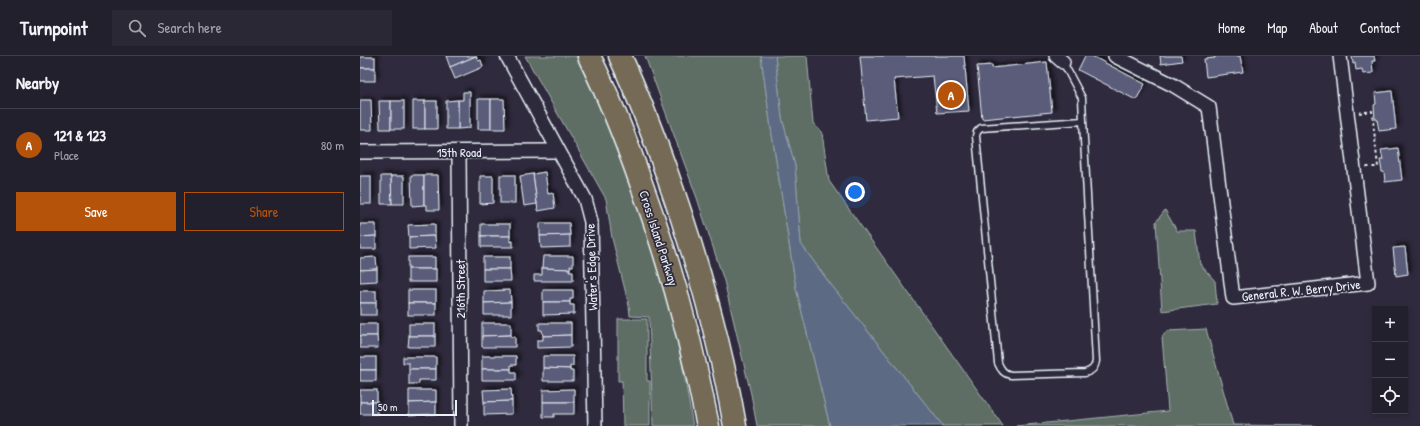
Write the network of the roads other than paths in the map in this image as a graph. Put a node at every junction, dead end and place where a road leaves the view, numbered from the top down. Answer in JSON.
{"nodes":[{"id":1,"x":507,"y":56,"type":"edge"},
{"id":2,"x":589,"y":56,"type":"edge"},
{"id":3,"x":620,"y":56,"type":"edge"},
{"id":4,"x":1115,"y":56,"type":"edge"},
{"id":5,"x":1340,"y":56,"type":"edge"},
{"id":6,"x":1060,"y":59,"type":"edge"},
{"id":7,"x":1083,"y":121,"type":"junction"},
{"id":8,"x":558,"y":151,"type":"junction"},
{"id":9,"x":360,"y":152,"type":"edge"},
{"id":10,"x":460,"y":152,"type":"junction"},
{"id":11,"x":461,"y":426,"type":"edge"},
{"id":12,"x":595,"y":426,"type":"edge"},
{"id":13,"x":708,"y":426,"type":"edge"},
{"id":14,"x":735,"y":426,"type":"edge"}],
"edges":[{"from":1,"to":8,"type":"street","name":"Water's Edge Drive"},
{"from":2,"to":13,"type":"highway","name":"Cross Island Parkway"},
{"from":3,"to":14,"type":"highway"},
{"from":4,"to":5,"type":"street","name":"General R. W. Berry Drive"},
{"from":6,"to":7,"type":"lane"},
{"from":7,"to":7,"type":"lane"},
{"from":8,"to":10,"type":"street","name":"15th Road"},
{"from":8,"to":12,"type":"street","name":"Water's Edge Drive"},
{"from":9,"to":10,"type":"street","name":"15th Road"},
{"from":10,"to":11,"type":"street","name":"216th Street"}]}
